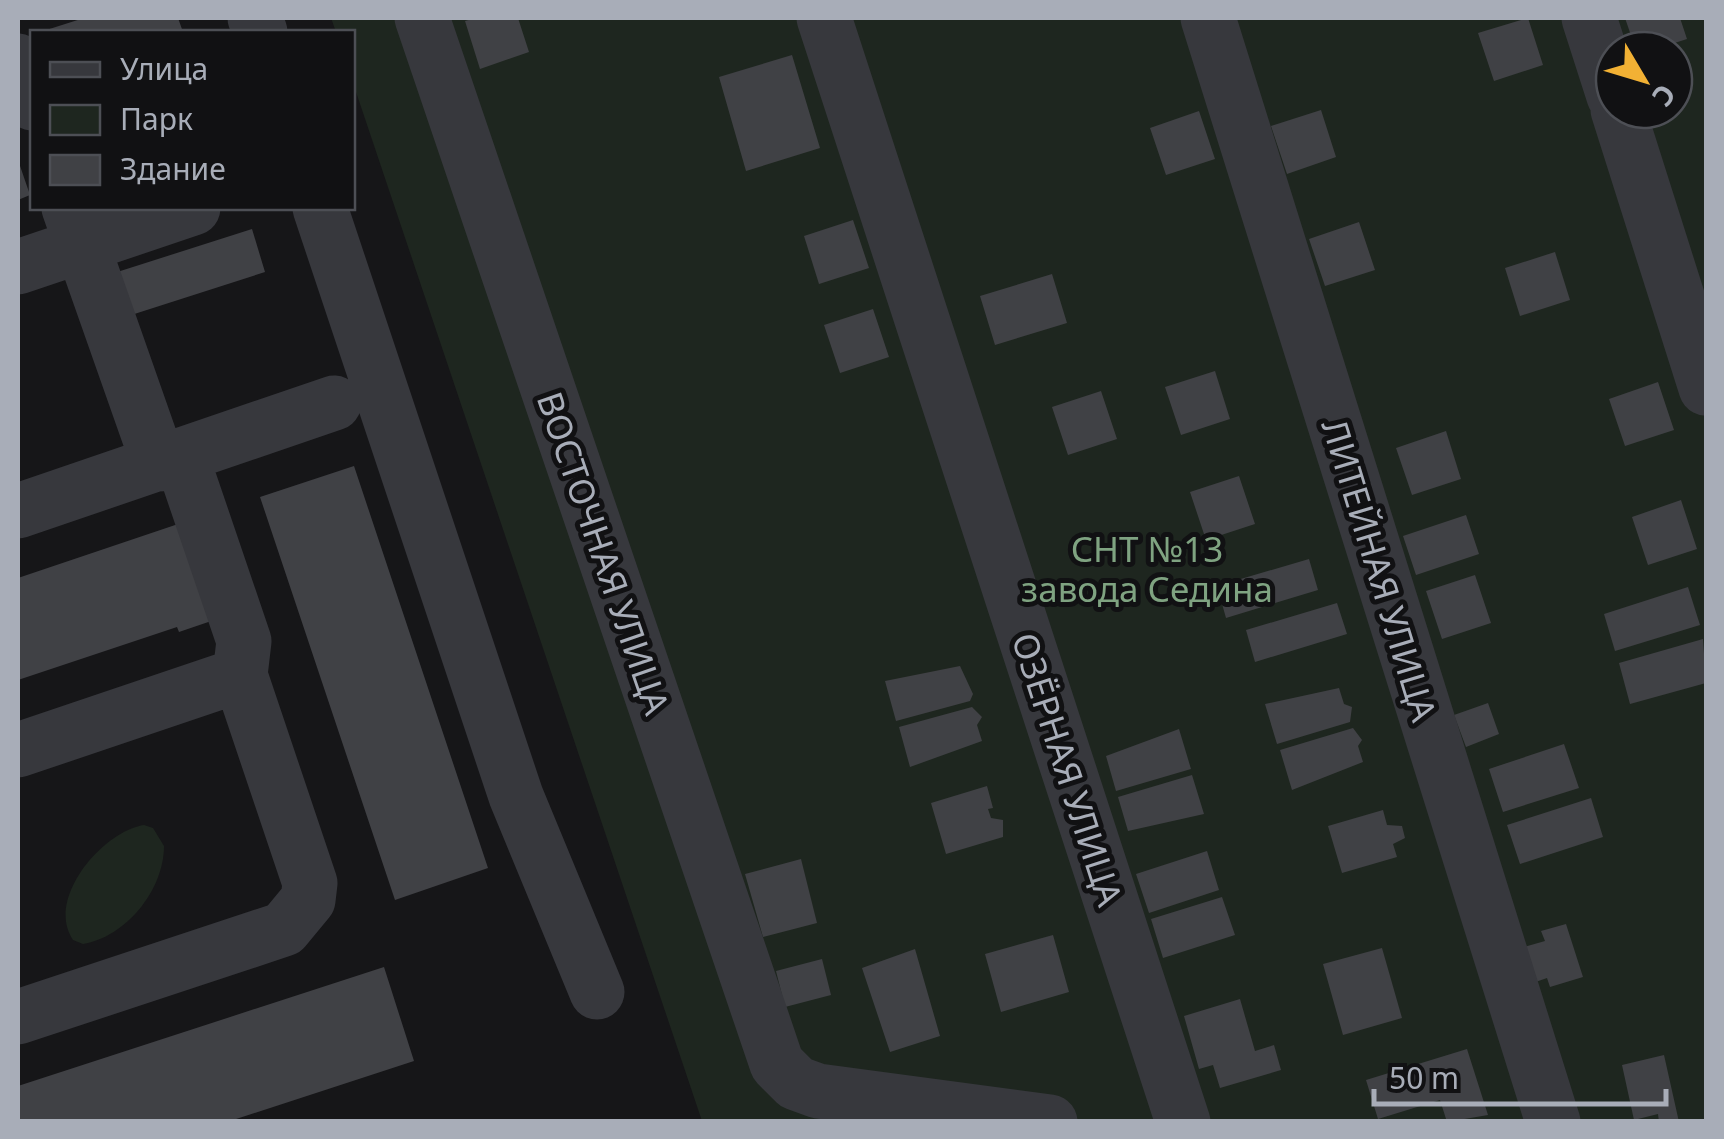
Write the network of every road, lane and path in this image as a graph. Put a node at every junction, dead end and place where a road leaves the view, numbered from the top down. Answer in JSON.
{"nodes":[{"id":1,"x":422,"y":18,"type":"edge"},
{"id":2,"x":824,"y":18,"type":"edge"},
{"id":3,"x":1208,"y":18,"type":"edge"},
{"id":4,"x":18,"y":61,"type":"edge"},
{"id":5,"x":30,"y":98,"type":"edge"},
{"id":6,"x":1624,"y":130,"type":"edge"},
{"id":7,"x":179,"y":210,"type":"edge"},
{"id":8,"x":321,"y":210,"type":"edge"},
{"id":9,"x":76,"y":226,"type":"edge"},
{"id":10,"x":18,"y":267,"type":"edge"},
{"id":11,"x":1706,"y":388,"type":"edge"},
{"id":12,"x":334,"y":404,"type":"dead end"},
{"id":13,"x":170,"y":460,"type":"junction"},
{"id":14,"x":18,"y":511,"type":"edge"},
{"id":15,"x":240,"y":674,"type":"junction"},
{"id":16,"x":18,"y":750,"type":"edge"},
{"id":17,"x":597,"y":992,"type":"dead end"},
{"id":18,"x":18,"y":1017,"type":"edge"},
{"id":19,"x":1050,"y":1122,"type":"edge"},
{"id":20,"x":1183,"y":1122,"type":"edge"},
{"id":21,"x":1553,"y":1122,"type":"edge"}],
"edges":[{"from":1,"to":19,"type":"street","name":"ВОСТОЧНАЯ УЛИЦА"},
{"from":2,"to":20,"type":"street","name":"ОЗЁРНАЯ УЛИЦА"},
{"from":3,"to":21,"type":"street","name":"ЛИТЕЙНАЯ УЛИЦА"},
{"from":4,"to":5,"type":"street"},
{"from":6,"to":11,"type":"street"},
{"from":7,"to":9,"type":"street"},
{"from":8,"to":17,"type":"street"},
{"from":9,"to":10,"type":"street"},
{"from":9,"to":13,"type":"street"},
{"from":12,"to":13,"type":"street"},
{"from":13,"to":14,"type":"street"},
{"from":13,"to":15,"type":"street"},
{"from":15,"to":16,"type":"street"},
{"from":15,"to":18,"type":"street"}]}
